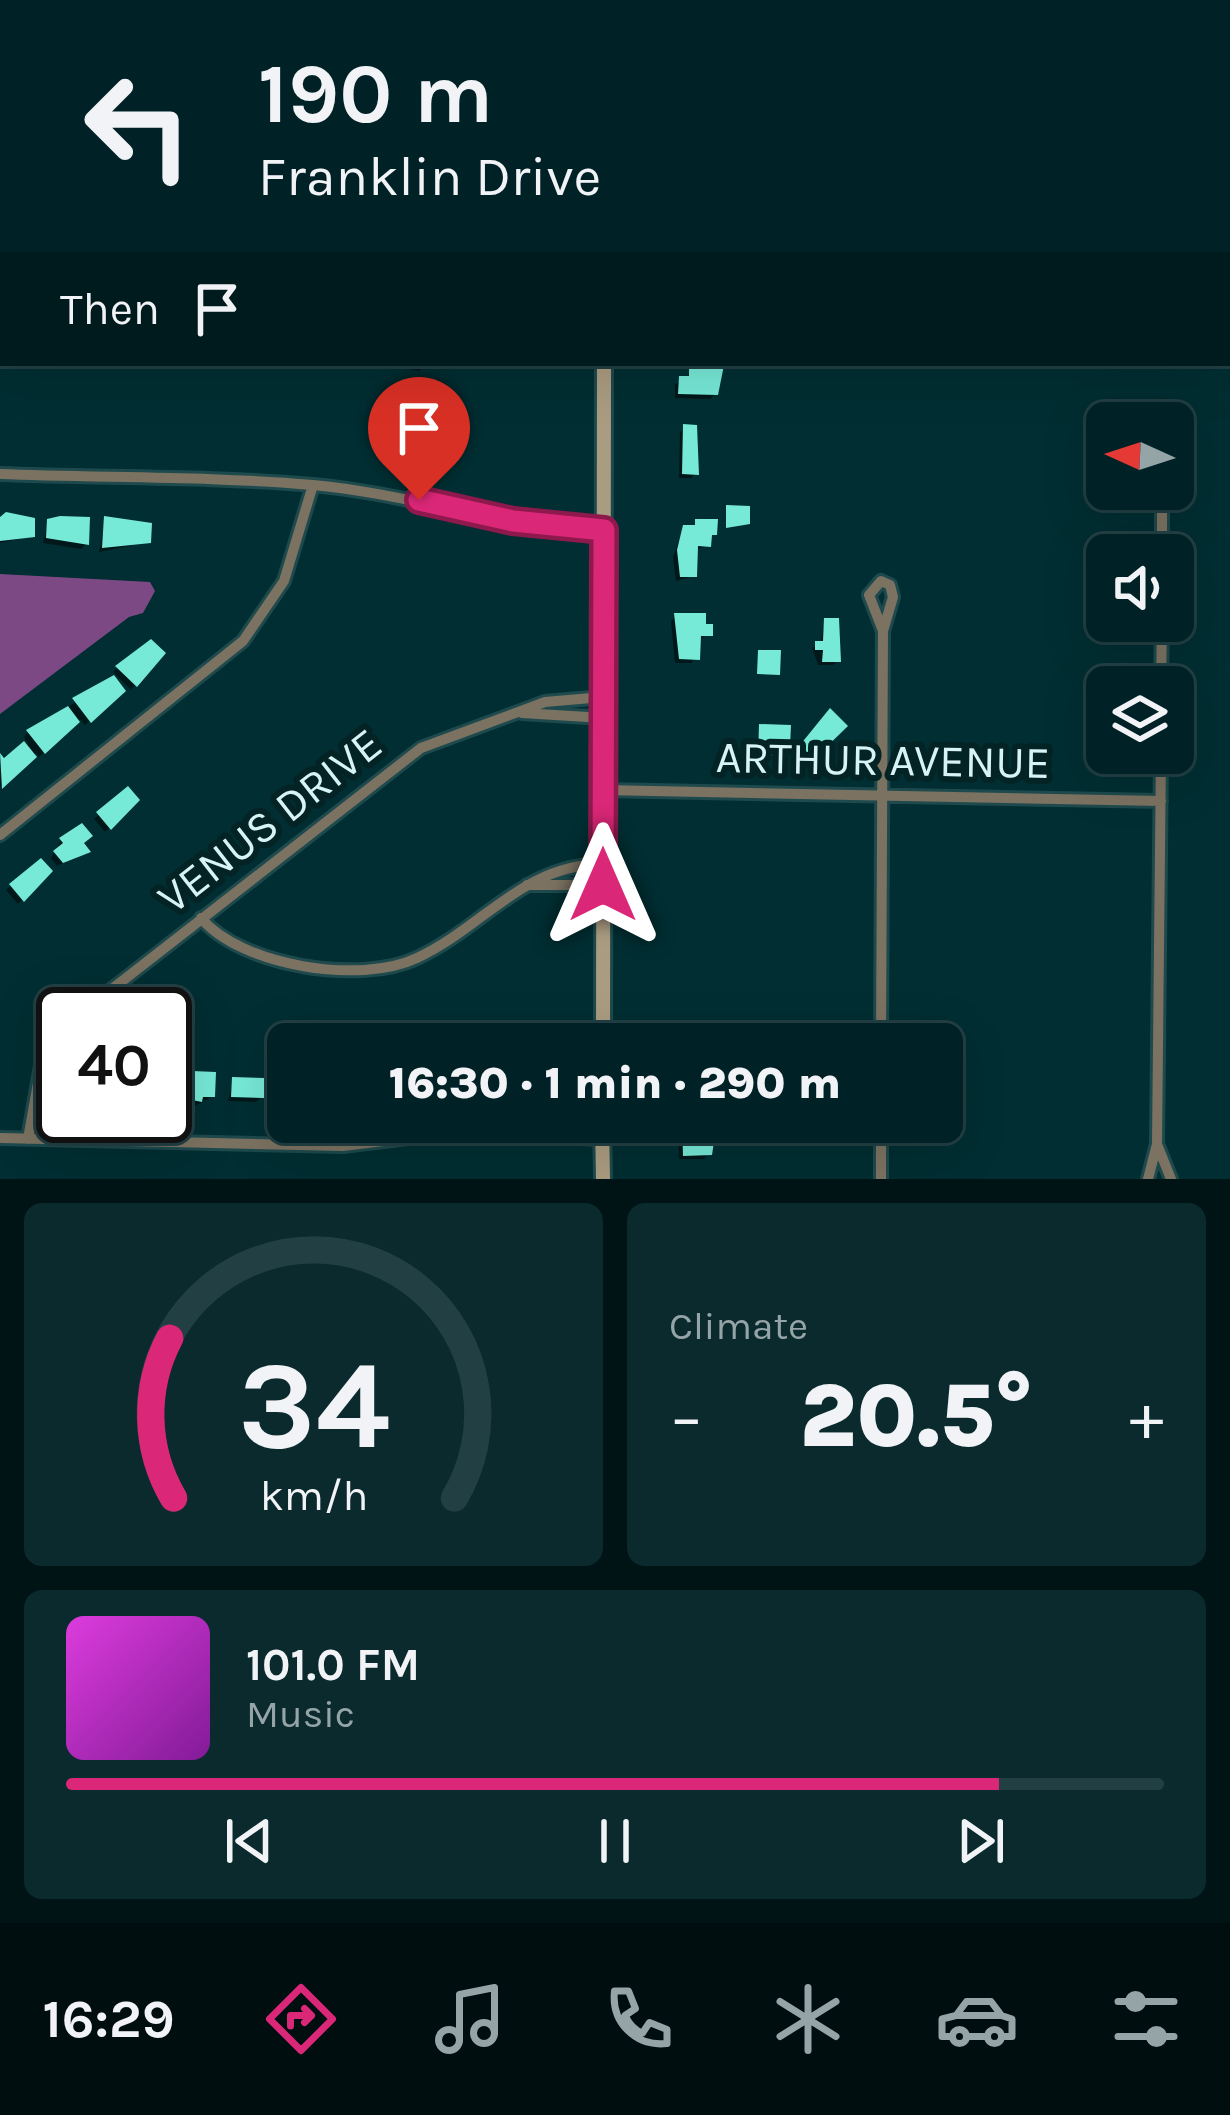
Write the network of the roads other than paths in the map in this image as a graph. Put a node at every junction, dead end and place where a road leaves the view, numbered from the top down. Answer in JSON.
{"nodes":[{"id":1,"x":604,"y":366,"type":"edge"},
{"id":2,"x":0,"y":474,"type":"edge"},
{"id":3,"x":313,"y":485,"type":"junction"},
{"id":4,"x":604,"y":530,"type":"junction"},
{"id":5,"x":883,"y":632,"type":"dead end"},
{"id":6,"x":603,"y":697,"type":"junction"},
{"id":7,"x":518,"y":712,"type":"junction"},
{"id":8,"x":604,"y":718,"type":"junction"},
{"id":9,"x":1161,"y":774,"type":"edge"},
{"id":10,"x":603,"y":790,"type":"junction"},
{"id":11,"x":882,"y":795,"type":"junction"},
{"id":12,"x":1161,"y":802,"type":"junction"},
{"id":13,"x":0,"y":835,"type":"edge"},
{"id":14,"x":603,"y":864,"type":"junction"},
{"id":15,"x":524,"y":885,"type":"junction"},
{"id":16,"x":603,"y":885,"type":"junction"},
{"id":17,"x":201,"y":918,"type":"junction"},
{"id":18,"x":114,"y":987,"type":"edge"},
{"id":19,"x":603,"y":1023,"type":"edge"},
{"id":20,"x":881,"y":1023,"type":"edge"},
{"id":21,"x":36,"y":1094,"type":"edge"},
{"id":22,"x":0,"y":1138,"type":"edge"},
{"id":23,"x":28,"y":1139,"type":"junction"},
{"id":24,"x":363,"y":1143,"type":"edge"},
{"id":25,"x":602,"y":1143,"type":"edge"},
{"id":26,"x":881,"y":1143,"type":"edge"},
{"id":27,"x":1157,"y":1144,"type":"junction"},
{"id":28,"x":603,"y":1179,"type":"edge"},
{"id":29,"x":881,"y":1179,"type":"edge"},
{"id":30,"x":1148,"y":1179,"type":"edge"},
{"id":31,"x":1171,"y":1179,"type":"edge"}],
"edges":[{"from":1,"to":4,"type":"street"},
{"from":2,"to":3,"type":"street"},
{"from":3,"to":4,"type":"street"},
{"from":3,"to":13,"type":"street"},
{"from":4,"to":6,"type":"street"},
{"from":5,"to":11,"type":"street"},
{"from":6,"to":7,"type":"street","name":"VENUS DRIVE"},
{"from":6,"to":8,"type":"street"},
{"from":7,"to":8,"type":"street","name":"VENUS DRIVE"},
{"from":7,"to":17,"type":"street","name":"VENUS DRIVE"},
{"from":8,"to":10,"type":"street"},
{"from":9,"to":12,"type":"street"},
{"from":10,"to":11,"type":"street","name":"ARTHUR AVENUE"},
{"from":10,"to":14,"type":"street"},
{"from":11,"to":12,"type":"street","name":"ARTHUR AVENUE"},
{"from":11,"to":20,"type":"street"},
{"from":12,"to":27,"type":"street"},
{"from":14,"to":15,"type":"street"},
{"from":14,"to":16,"type":"street"},
{"from":15,"to":16,"type":"street"},
{"from":15,"to":17,"type":"street"},
{"from":16,"to":19,"type":"street"},
{"from":17,"to":18,"type":"street","name":"VENUS DRIVE"},
{"from":21,"to":23,"type":"street"},
{"from":22,"to":23,"type":"street"},
{"from":23,"to":24,"type":"street"},
{"from":25,"to":28,"type":"street"},
{"from":26,"to":29,"type":"street"},
{"from":27,"to":30,"type":"street"},
{"from":27,"to":31,"type":"street"}]}
